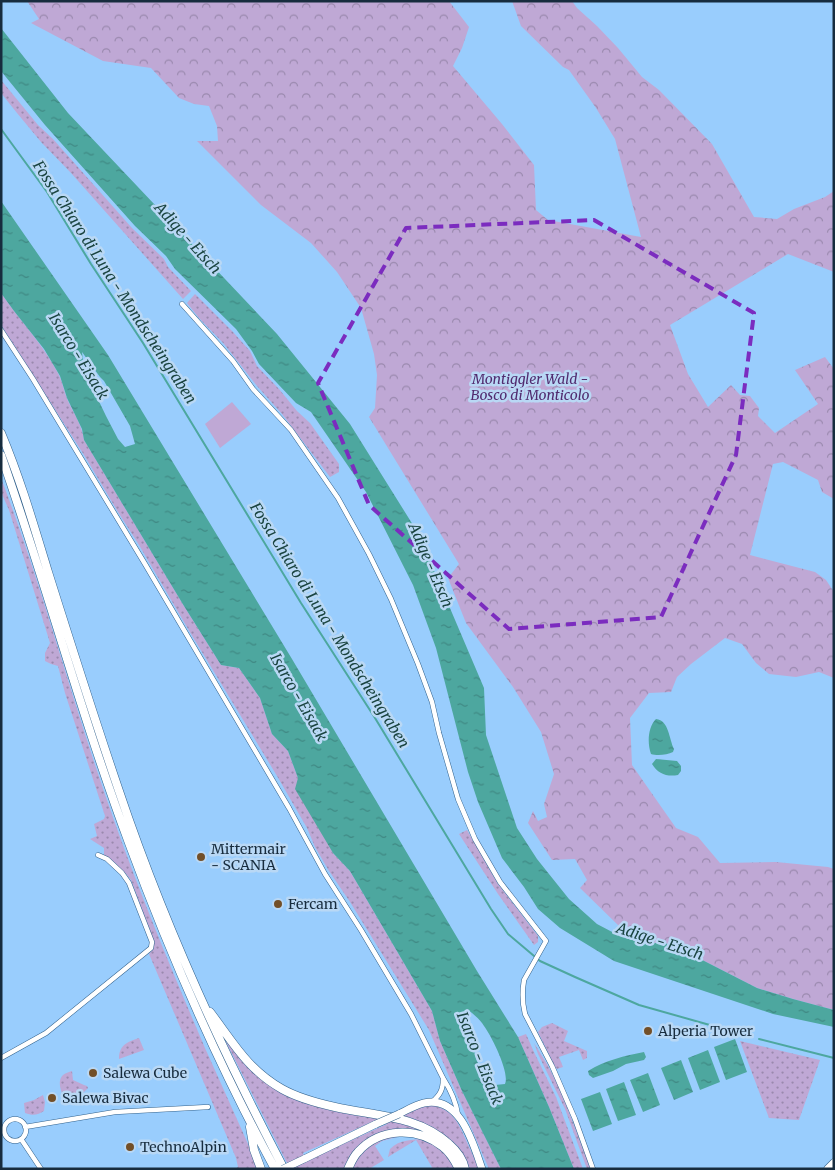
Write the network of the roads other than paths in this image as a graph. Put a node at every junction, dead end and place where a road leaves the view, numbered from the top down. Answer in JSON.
{"nodes":[{"id":1,"x":182,"y":304,"type":"dead end"},
{"id":2,"x":1,"y":330,"type":"edge"},
{"id":3,"x":1,"y":433,"type":"edge"},
{"id":4,"x":1,"y":455,"type":"edge"},
{"id":5,"x":98,"y":855,"type":"dead end"},
{"id":6,"x":200,"y":998,"type":"junction"},
{"id":7,"x":1,"y":1058,"type":"edge"},
{"id":8,"x":442,"y":1078,"type":"junction"},
{"id":9,"x":432,"y":1102,"type":"junction"},
{"id":10,"x":208,"y":1107,"type":"dead end"},
{"id":11,"x":458,"y":1114,"type":"junction"},
{"id":12,"x":249,"y":1120,"type":"junction"},
{"id":13,"x":25,"y":1127,"type":"junction"},
{"id":14,"x":3,"y":1134,"type":"edge"},
{"id":15,"x":21,"y":1139,"type":"junction"},
{"id":16,"x":834,"y":1163,"type":"edge"},
{"id":17,"x":41,"y":1169,"type":"edge"},
{"id":18,"x":261,"y":1169,"type":"edge"},
{"id":19,"x":275,"y":1169,"type":"edge"},
{"id":20,"x":283,"y":1169,"type":"edge"},
{"id":21,"x":348,"y":1169,"type":"edge"},
{"id":22,"x":459,"y":1169,"type":"edge"},
{"id":23,"x":465,"y":1169,"type":"edge"},
{"id":24,"x":482,"y":1169,"type":"edge"},
{"id":25,"x":594,"y":1169,"type":"edge"},
{"id":26,"x":828,"y":1169,"type":"edge"}],
"edges":[{"from":1,"to":25,"type":"street"},
{"from":2,"to":8,"type":"street"},
{"from":3,"to":6,"type":"highway"},
{"from":4,"to":12,"type":"highway"},
{"from":5,"to":7,"type":"street"},
{"from":6,"to":20,"type":"highway"},
{"from":6,"to":23,"type":"highway"},
{"from":8,"to":9,"type":"street"},
{"from":8,"to":11,"type":"street"},
{"from":9,"to":11,"type":"main road"},
{"from":9,"to":20,"type":"main road","bridge":true},
{"from":10,"to":13,"type":"street"},
{"from":11,"to":24,"type":"main road"},
{"from":12,"to":18,"type":"highway"},
{"from":12,"to":19,"type":"highway"},
{"from":13,"to":14,"type":"street"},
{"from":13,"to":15,"type":"street"},
{"from":14,"to":15,"type":"street"},
{"from":15,"to":17,"type":"street"},
{"from":16,"to":26,"type":"highway"},
{"from":21,"to":22,"type":"highway"}]}
